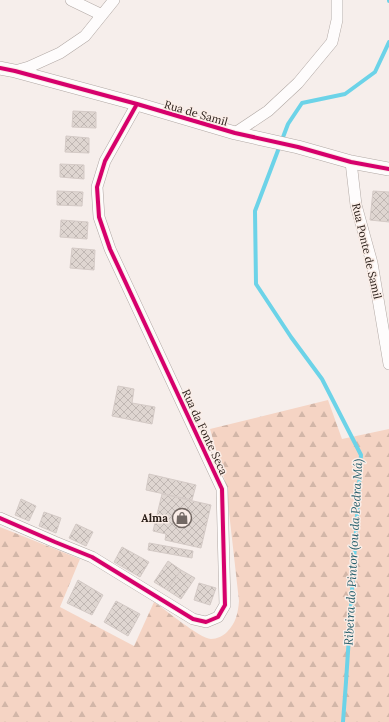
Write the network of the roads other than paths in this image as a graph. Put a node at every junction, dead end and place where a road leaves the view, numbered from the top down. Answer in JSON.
{"nodes":[{"id":1,"x":71,"y":0,"type":"edge"},
{"id":2,"x":114,"y":0,"type":"edge"},
{"id":3,"x":337,"y":0,"type":"edge"},
{"id":4,"x":102,"y":15,"type":"junction"},
{"id":5,"x":0,"y":68,"type":"edge"},
{"id":6,"x":15,"y":71,"type":"junction"},
{"id":7,"x":137,"y":104,"type":"junction"},
{"id":8,"x":235,"y":133,"type":"junction"},
{"id":9,"x":351,"y":162,"type":"junction"},
{"id":10,"x":389,"y":169,"type":"edge"},
{"id":11,"x":389,"y":364,"type":"edge"},
{"id":12,"x":0,"y":518,"type":"edge"}],
"edges":[{"from":1,"to":4,"type":"street"},
{"from":2,"to":4,"type":"street"},
{"from":3,"to":8,"type":"street"},
{"from":4,"to":6,"type":"street"},
{"from":5,"to":6,"type":"street","name":"Rua de Samil"},
{"from":6,"to":7,"type":"street","name":"Rua de Samil"},
{"from":7,"to":8,"type":"street","name":"Rua de Samil"},
{"from":7,"to":12,"type":"street","name":"Rua da Fonte Seca"},
{"from":8,"to":9,"type":"street","name":"Rua de Samil"},
{"from":9,"to":10,"type":"street","name":"Rua de Samil"},
{"from":9,"to":11,"type":"street","name":"Rua Ponte de Samil"}]}
